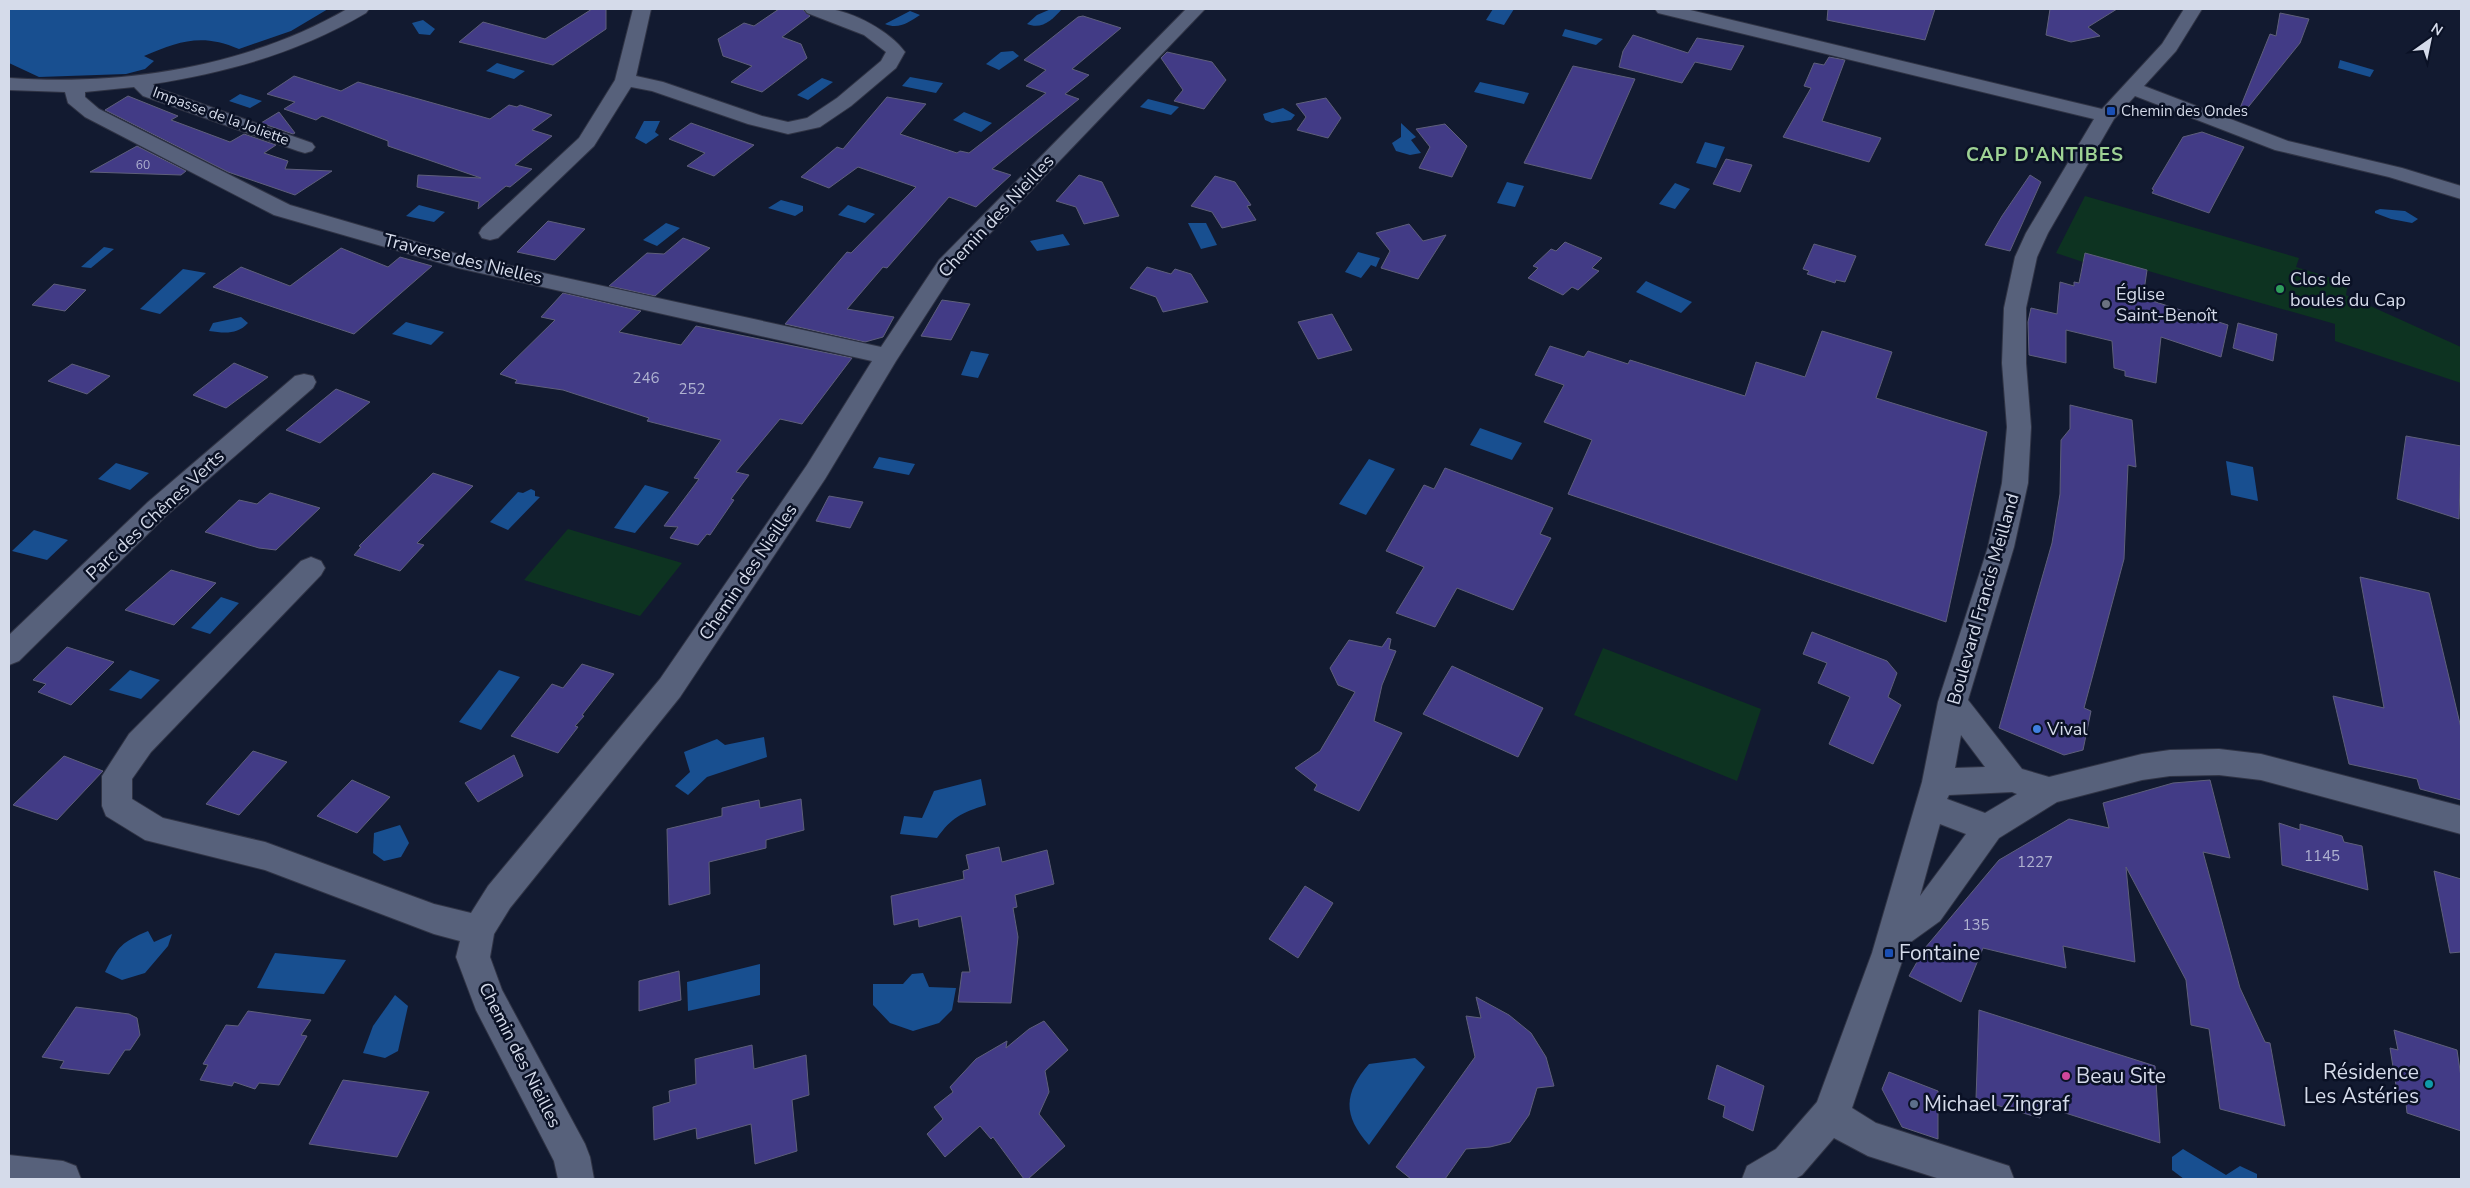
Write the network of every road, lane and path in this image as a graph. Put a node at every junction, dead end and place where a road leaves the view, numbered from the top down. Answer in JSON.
{"nodes":[{"id":1,"x":360,"y":9,"type":"edge"},
{"id":2,"x":642,"y":9,"type":"edge"},
{"id":3,"x":813,"y":9,"type":"edge"},
{"id":4,"x":1196,"y":9,"type":"edge"},
{"id":5,"x":1664,"y":9,"type":"edge"},
{"id":6,"x":2194,"y":9,"type":"edge"},
{"id":7,"x":139,"y":80,"type":"junction"},
{"id":8,"x":625,"y":80,"type":"junction"},
{"id":9,"x":9,"y":84,"type":"edge"},
{"id":10,"x":75,"y":87,"type":"junction"},
{"id":11,"x":2132,"y":88,"type":"junction"},
{"id":12,"x":2106,"y":116,"type":"junction"},
{"id":13,"x":305,"y":147,"type":"dead end"},
{"id":14,"x":2461,"y":193,"type":"edge"},
{"id":15,"x":490,"y":233,"type":"dead end"},
{"id":16,"x":887,"y":356,"type":"junction"},
{"id":17,"x":304,"y":382,"type":"dead end"},
{"id":18,"x":311,"y":568,"type":"dead end"},
{"id":19,"x":9,"y":652,"type":"edge"},
{"id":20,"x":1953,"y":702,"type":"junction"},
{"id":21,"x":2012,"y":779,"type":"junction"},
{"id":22,"x":2049,"y":790,"type":"junction"},
{"id":23,"x":1933,"y":794,"type":"junction"},
{"id":24,"x":2461,"y":820,"type":"edge"},
{"id":25,"x":1988,"y":828,"type":"junction"},
{"id":26,"x":479,"y":930,"type":"junction"},
{"id":27,"x":1894,"y":935,"type":"junction"},
{"id":28,"x":1830,"y":1115,"type":"junction"},
{"id":29,"x":9,"y":1173,"type":"edge"},
{"id":30,"x":63,"y":1179,"type":"edge"},
{"id":31,"x":576,"y":1179,"type":"edge"},
{"id":32,"x":1760,"y":1179,"type":"edge"},
{"id":33,"x":1996,"y":1179,"type":"edge"}],
"edges":[{"from":1,"to":7,"type":"street"},
{"from":2,"to":8,"type":"street"},
{"from":3,"to":8,"type":"street"},
{"from":4,"to":16,"type":"street","name":"Chemin des Nieilles"},
{"from":5,"to":12,"type":"street"},
{"from":6,"to":11,"type":"street","name":"Boulevard Francis Meilland"},
{"from":7,"to":10,"type":"street"},
{"from":7,"to":13,"type":"street","name":"Impasse de la Joliette"},
{"from":8,"to":15,"type":"street"},
{"from":9,"to":10,"type":"street"},
{"from":10,"to":16,"type":"street","name":"Traverse des Nielles"},
{"from":11,"to":12,"type":"street","name":"Boulevard Francis Meilland"},
{"from":11,"to":14,"type":"street"},
{"from":12,"to":20,"type":"street","name":"Boulevard Francis Meilland"},
{"from":16,"to":26,"type":"street","name":"Chemin des Nieilles"},
{"from":17,"to":19,"type":"street","name":"Parc des Chênes Verts"},
{"from":18,"to":26,"type":"street"},
{"from":20,"to":21,"type":"street"},
{"from":20,"to":23,"type":"street","name":"Boulevard Francis Meilland"},
{"from":21,"to":22,"type":"street"},
{"from":21,"to":23,"type":"street"},
{"from":22,"to":24,"type":"street"},
{"from":22,"to":25,"type":"street"},
{"from":23,"to":25,"type":"street"},
{"from":23,"to":27,"type":"street","name":"Boulevard Francis Meilland"},
{"from":25,"to":27,"type":"street"},
{"from":26,"to":31,"type":"street","name":"Chemin des Nieilles"},
{"from":27,"to":28,"type":"street","name":"Boulevard Francis Meilland"},
{"from":28,"to":32,"type":"street","name":"Boulevard Francis Meilland"},
{"from":28,"to":33,"type":"street"},
{"from":29,"to":30,"type":"street"}]}
